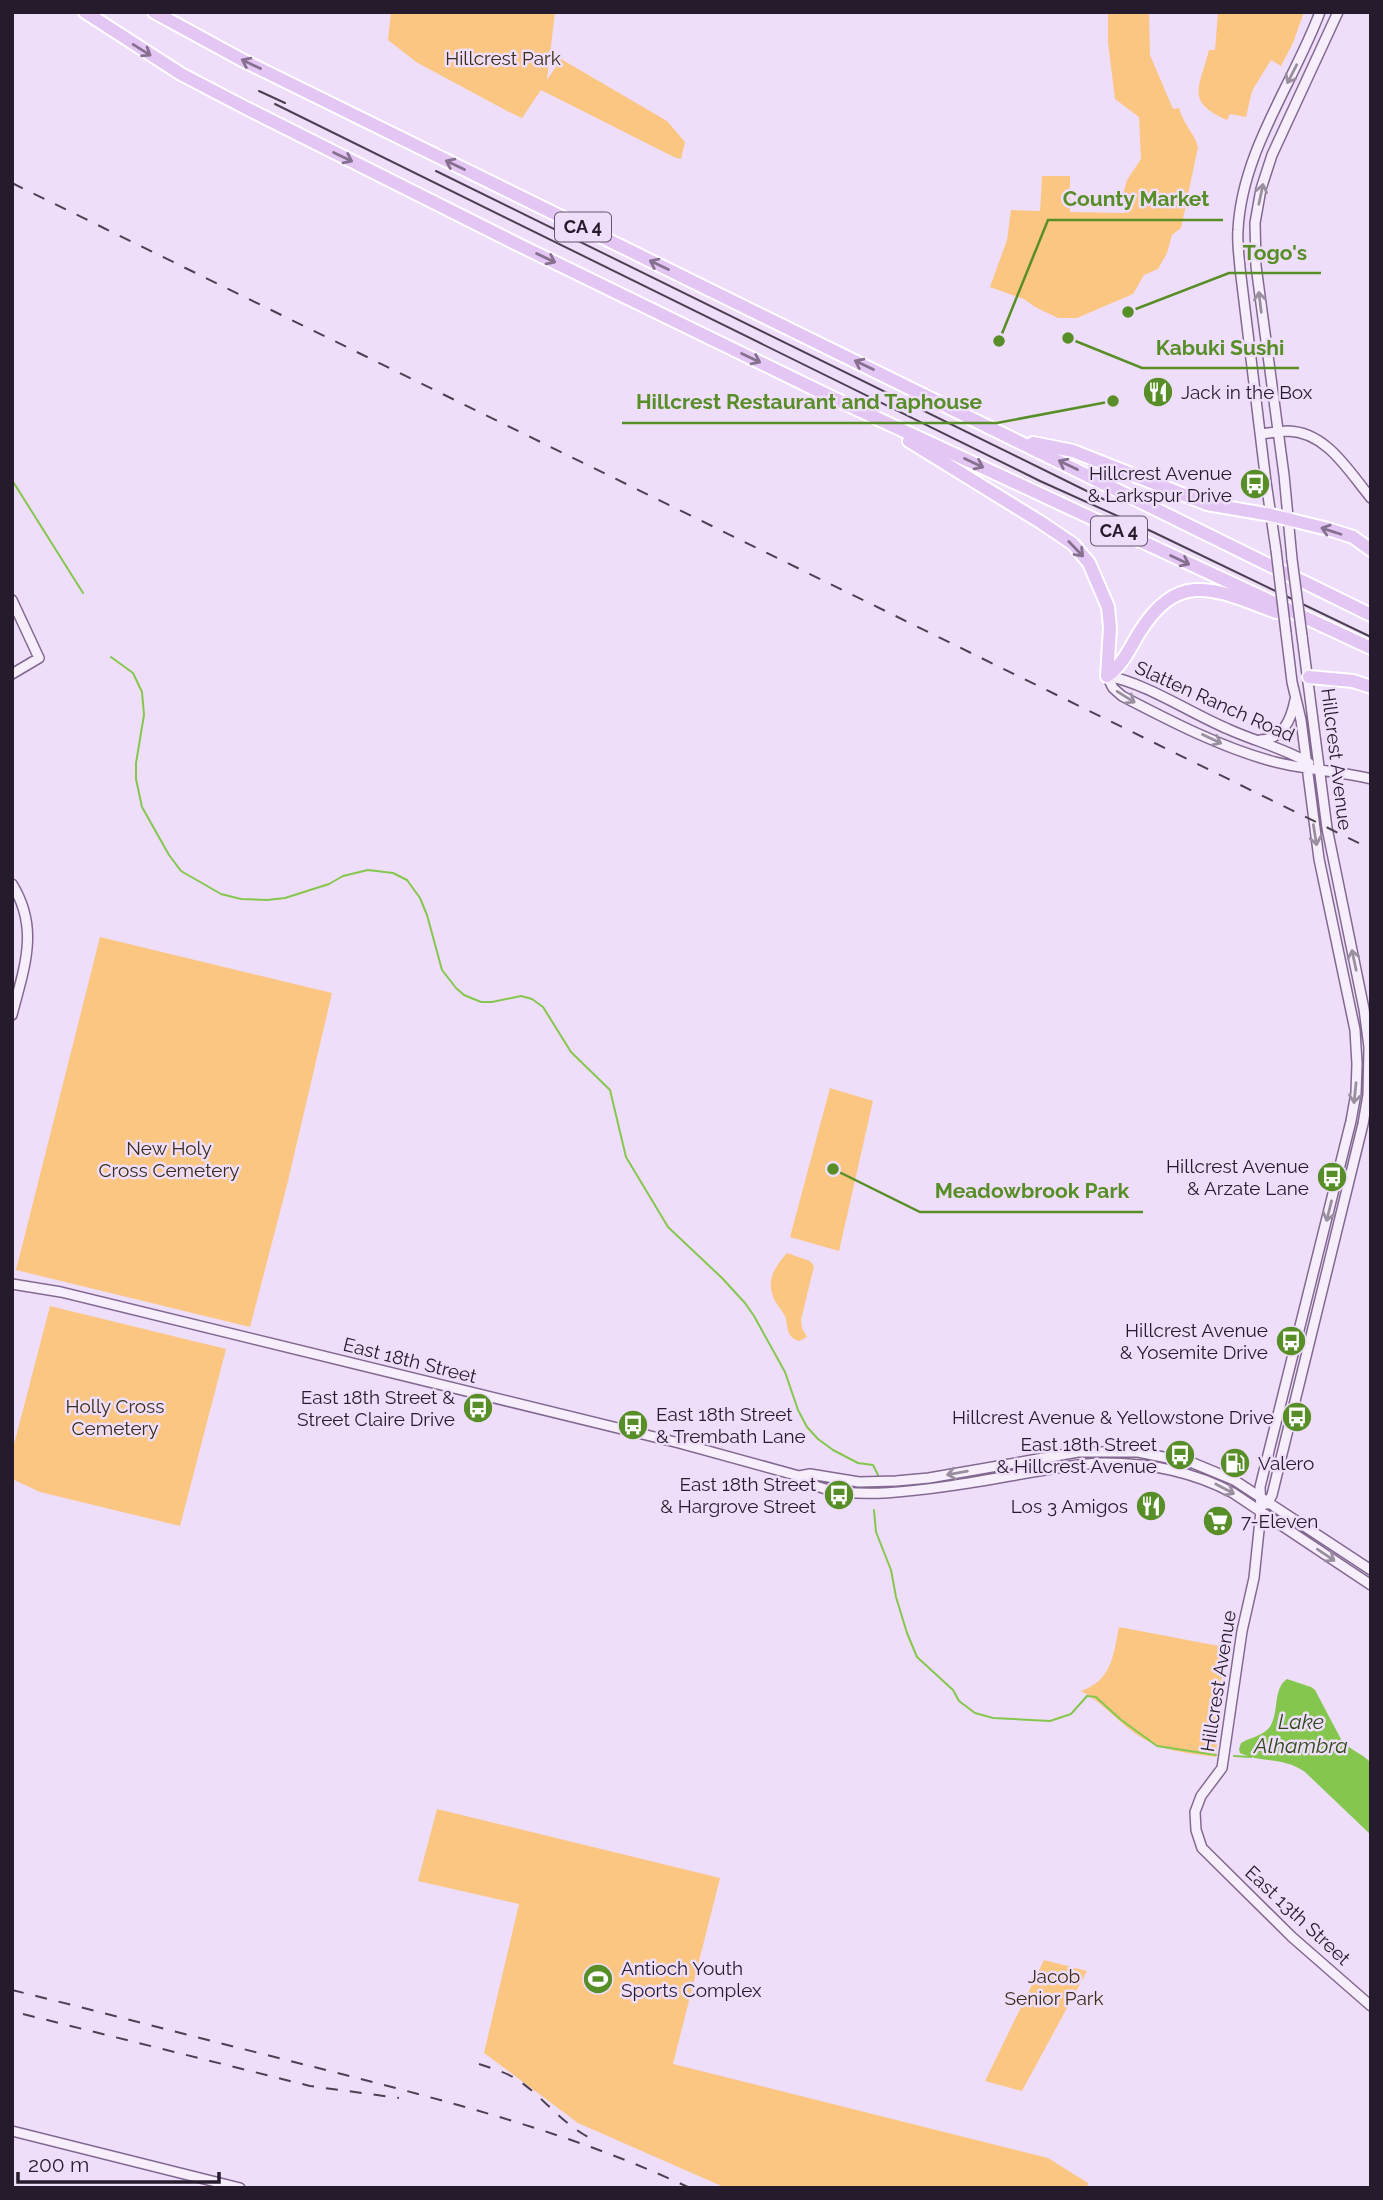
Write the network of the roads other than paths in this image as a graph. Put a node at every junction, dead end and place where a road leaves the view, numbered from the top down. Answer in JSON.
{"nodes":[{"id":1,"x":85,"y":12,"type":"edge"},
{"id":2,"x":154,"y":12,"type":"edge"},
{"id":3,"x":1320,"y":12,"type":"edge"},
{"id":4,"x":1338,"y":12,"type":"edge"},
{"id":5,"x":868,"y":414,"type":"junction"},
{"id":6,"x":1278,"y":433,"type":"junction"},
{"id":7,"x":1261,"y":434,"type":"junction"},
{"id":8,"x":1013,"y":438,"type":"junction"},
{"id":9,"x":1371,"y":498,"type":"edge"},
{"id":10,"x":1270,"y":515,"type":"junction"},
{"id":11,"x":1289,"y":519,"type":"junction"},
{"id":12,"x":1371,"y":550,"type":"edge"},
{"id":13,"x":12,"y":600,"type":"edge"},
{"id":14,"x":1371,"y":615,"type":"edge"},
{"id":15,"x":1371,"y":648,"type":"edge"},
{"id":16,"x":12,"y":674,"type":"edge"},
{"id":17,"x":1107,"y":676,"type":"junction"},
{"id":18,"x":1309,"y":677,"type":"junction"},
{"id":19,"x":1371,"y":687,"type":"edge"},
{"id":20,"x":1296,"y":698,"type":"junction"},
{"id":21,"x":1255,"y":740,"type":"junction"},
{"id":22,"x":1306,"y":764,"type":"junction"},
{"id":23,"x":1319,"y":769,"type":"junction"},
{"id":24,"x":1371,"y":779,"type":"edge"},
{"id":25,"x":12,"y":884,"type":"edge"},
{"id":26,"x":12,"y":1015,"type":"edge"},
{"id":27,"x":12,"y":1284,"type":"edge"},
{"id":28,"x":799,"y":1476,"type":"junction"},
{"id":29,"x":1264,"y":1498,"type":"junction"},
{"id":30,"x":1261,"y":1511,"type":"junction"},
{"id":31,"x":1371,"y":1570,"type":"edge"},
{"id":32,"x":1371,"y":1585,"type":"edge"},
{"id":33,"x":1202,"y":1848,"type":"joint"},
{"id":34,"x":1371,"y":2006,"type":"edge"},
{"id":35,"x":13,"y":2132,"type":"edge"},
{"id":36,"x":240,"y":2188,"type":"edge"}],
"edges":[{"from":1,"to":5,"type":"highway","number":"CA 4","one_way":true},
{"from":8,"to":2,"type":"highway","number":"CA 4","one_way":true},
{"from":3,"to":7,"type":"main road","name":"Hillcrest Avenue","one_way":true},
{"from":6,"to":4,"type":"main road","name":"Hillcrest Avenue","one_way":true},
{"from":5,"to":15,"type":"highway","number":"CA 4","one_way":true},
{"from":5,"to":17,"type":"highway","one_way":true},
{"from":6,"to":7,"type":"main road"},
{"from":6,"to":9,"type":"main road"},
{"from":6,"to":11,"type":"main road","name":"Hillcrest Avenue"},
{"from":7,"to":10,"type":"main road","name":"Hillcrest Avenue"},
{"from":8,"to":10,"type":"highway"},
{"from":14,"to":8,"type":"highway","number":"CA 4","one_way":true},
{"from":10,"to":11,"type":"highway"},
{"from":10,"to":20,"type":"main road","name":"Hillcrest Avenue","bridge":true},
{"from":12,"to":11,"type":"highway","one_way":true},
{"from":11,"to":18,"type":"main road","name":"Hillcrest Avenue","bridge":true},
{"from":13,"to":16,"type":"main road"},
{"from":15,"to":17,"type":"highway"},
{"from":17,"to":21,"type":"main road","name":"Slatten Ranch Road"},
{"from":17,"to":22,"type":"main road","name":"Slatten Ranch Road","one_way":true},
{"from":18,"to":19,"type":"highway"},
{"from":18,"to":23,"type":"main road","name":"Hillcrest Avenue"},
{"from":20,"to":21,"type":"main road"},
{"from":20,"to":22,"type":"main road","name":"Hillcrest Avenue"},
{"from":21,"to":22,"type":"main road","name":"Slatten Ranch Road"},
{"from":22,"to":23,"type":"main road"},
{"from":22,"to":29,"type":"main road","name":"Hillcrest Avenue","one_way":true},
{"from":23,"to":24,"type":"main road"},
{"from":29,"to":23,"type":"main road","name":"Hillcrest Avenue","one_way":true},
{"from":25,"to":26,"type":"main road"},
{"from":27,"to":28,"type":"main road","name":"East 18th Street"},
{"from":29,"to":28,"type":"main road","name":"East 18th Street","one_way":true},
{"from":28,"to":30,"type":"main road","name":"East 18th Street","one_way":true},
{"from":29,"to":30,"type":"main road","name":"Hillcrest Avenue"},
{"from":29,"to":31,"type":"main road","name":"East 18th Street"},
{"from":30,"to":32,"type":"main road","name":"East 18th Street","one_way":true},
{"from":30,"to":33,"type":"main road","name":"Hillcrest Avenue"},
{"from":33,"to":34,"type":"main road","name":"East 13th Street"},
{"from":35,"to":36,"type":"main road"}]}
